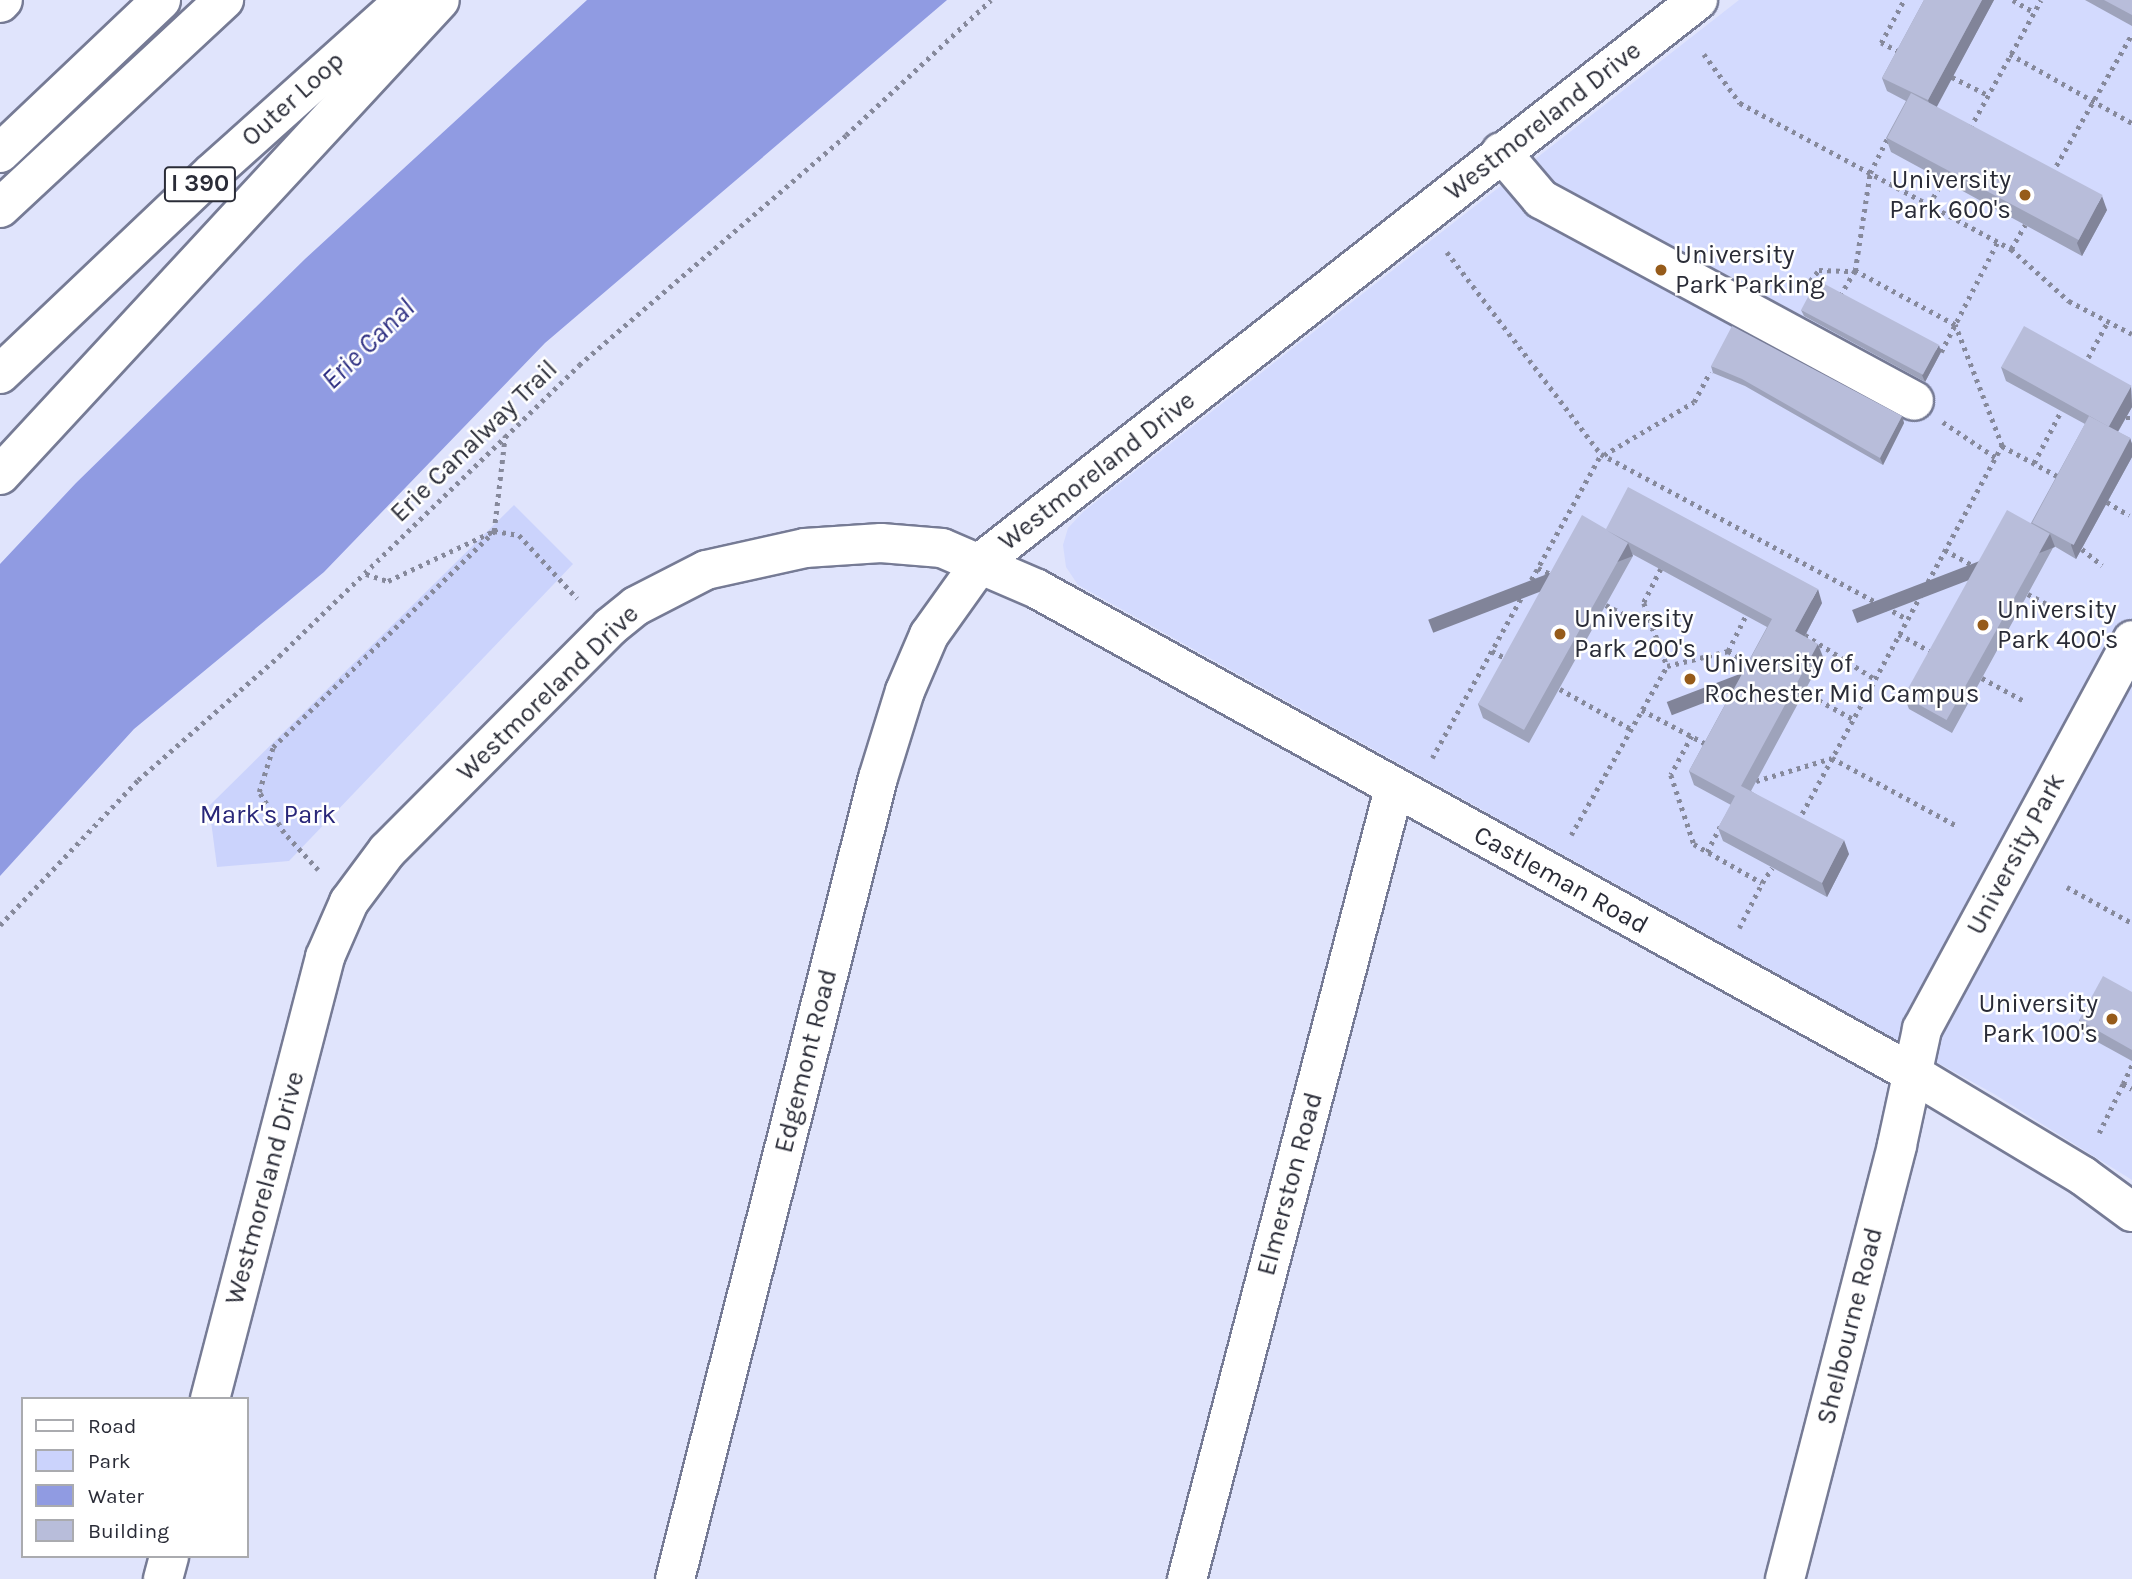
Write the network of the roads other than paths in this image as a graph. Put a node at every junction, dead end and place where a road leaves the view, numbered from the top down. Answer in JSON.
{"nodes":[{"id":1,"x":161,"y":0,"type":"edge"},
{"id":2,"x":223,"y":0,"type":"edge"},
{"id":3,"x":405,"y":0,"type":"edge"},
{"id":4,"x":440,"y":0,"type":"edge"},
{"id":5,"x":1698,"y":0,"type":"edge"},
{"id":6,"x":1501,"y":152,"type":"junction"},
{"id":7,"x":0,"y":153,"type":"edge"},
{"id":8,"x":0,"y":208,"type":"edge"},
{"id":9,"x":0,"y":374,"type":"edge"},
{"id":10,"x":1914,"y":401,"type":"road end"},
{"id":11,"x":0,"y":475,"type":"edge"},
{"id":12,"x":981,"y":562,"type":"junction"},
{"id":13,"x":2132,"y":640,"type":"edge"},
{"id":14,"x":1394,"y":789,"type":"junction"},
{"id":15,"x":1910,"y":1072,"type":"junction"},
{"id":16,"x":2132,"y":1212,"type":"edge"},
{"id":17,"x":211,"y":1397,"type":"edge"},
{"id":18,"x":168,"y":1558,"type":"edge"},
{"id":19,"x":163,"y":1579,"type":"edge"},
{"id":20,"x":675,"y":1579,"type":"edge"},
{"id":21,"x":1187,"y":1579,"type":"edge"},
{"id":22,"x":1785,"y":1579,"type":"edge"}],
"edges":[{"from":1,"to":7,"type":"main road"},
{"from":2,"to":8,"type":"main road"},
{"from":3,"to":9,"type":"main road","name":"Outer Loop","number":"I 390"},
{"from":4,"to":11,"type":"main road"},
{"from":5,"to":6,"type":"main road","name":"Westmoreland Drive"},
{"from":6,"to":10,"type":"main road"},
{"from":6,"to":12,"type":"main road","name":"Westmoreland Drive"},
{"from":12,"to":14,"type":"main road","name":"Castleman Road"},
{"from":12,"to":17,"type":"main road","name":"Westmoreland Drive"},
{"from":12,"to":20,"type":"main road","name":"Edgemont Road"},
{"from":13,"to":15,"type":"main road","name":"University Park"},
{"from":14,"to":15,"type":"main road","name":"Castleman Road"},
{"from":14,"to":21,"type":"main road","name":"Elmerston Road"},
{"from":15,"to":16,"type":"main road","name":"Castleman Road"},
{"from":15,"to":22,"type":"main road","name":"Shelbourne Road"},
{"from":18,"to":19,"type":"main road"}]}
